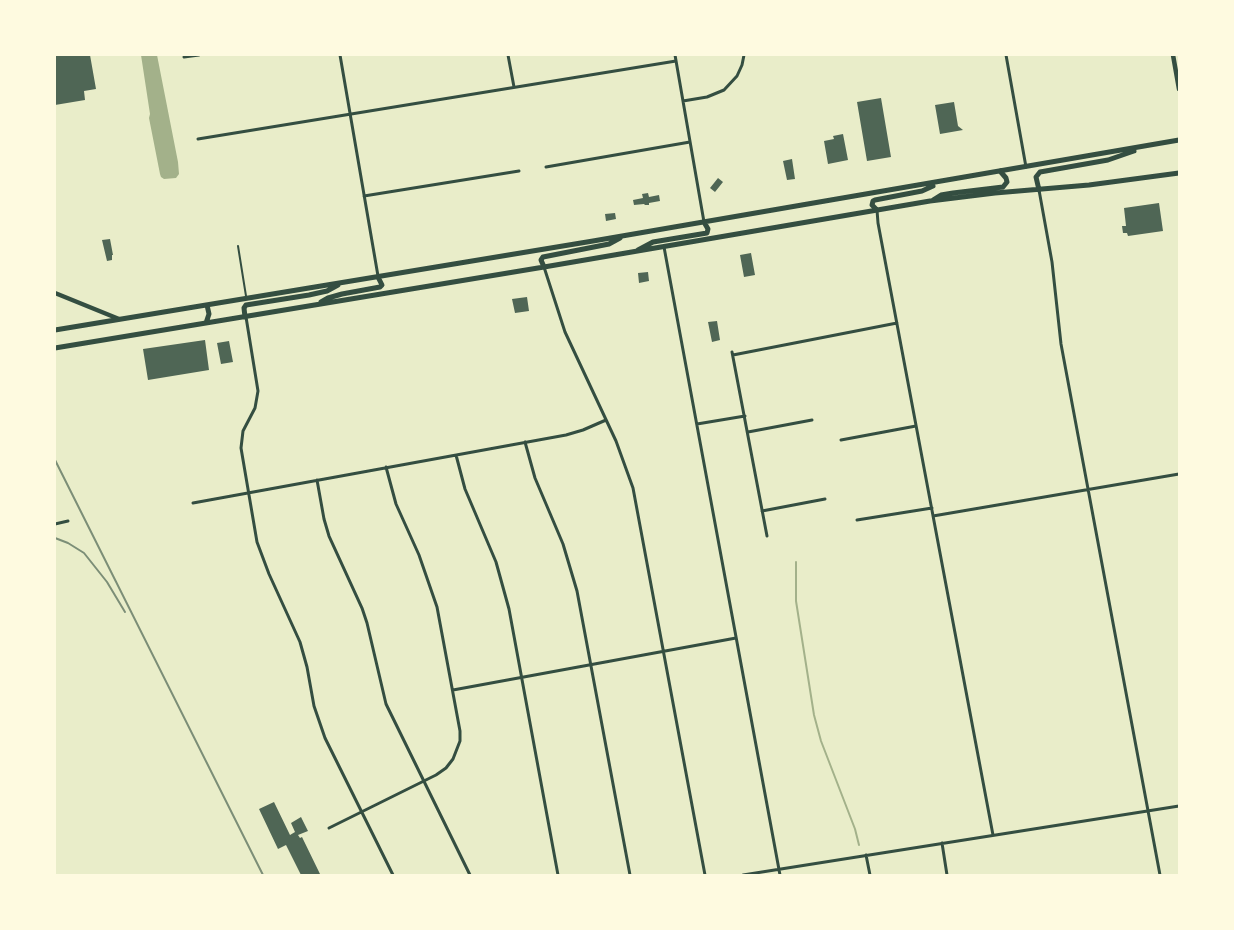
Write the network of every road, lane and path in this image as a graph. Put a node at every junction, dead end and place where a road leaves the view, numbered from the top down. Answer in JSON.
{"nodes":[{"id":1,"x":199,"y":55,"type":"edge"},
{"id":2,"x":340,"y":55,"type":"edge"},
{"id":3,"x":508,"y":55,"type":"edge"},
{"id":4,"x":675,"y":55,"type":"edge"},
{"id":5,"x":744,"y":55,"type":"edge"},
{"id":6,"x":1006,"y":55,"type":"edge"},
{"id":7,"x":1173,"y":55,"type":"edge"},
{"id":8,"x":184,"y":58,"type":"dead end"},
{"id":9,"x":676,"y":61,"type":"junction"},
{"id":10,"x":514,"y":87,"type":"junction"},
{"id":11,"x":1179,"y":89,"type":"edge"},
{"id":12,"x":683,"y":101,"type":"junction"},
{"id":13,"x":350,"y":114,"type":"junction"},
{"id":14,"x":198,"y":139,"type":"dead end"},
{"id":15,"x":1179,"y":140,"type":"edge"},
{"id":16,"x":690,"y":142,"type":"junction"},
{"id":17,"x":1143,"y":147,"type":"junction"},
{"id":18,"x":546,"y":167,"type":"dead end"},
{"id":19,"x":1026,"y":167,"type":"junction"},
{"id":20,"x":519,"y":171,"type":"dead end"},
{"id":21,"x":1000,"y":171,"type":"junction"},
{"id":22,"x":1179,"y":173,"type":"edge"},
{"id":23,"x":941,"y":182,"type":"junction"},
{"id":24,"x":1039,"y":190,"type":"junction"},
{"id":25,"x":364,"y":196,"type":"junction"},
{"id":26,"x":930,"y":201,"type":"junction"},
{"id":27,"x":877,"y":210,"type":"junction"},
{"id":28,"x":704,"y":222,"type":"junction"},
{"id":29,"x":625,"y":236,"type":"junction"},
{"id":30,"x":238,"y":246,"type":"dead end"},
{"id":31,"x":664,"y":247,"type":"junction"},
{"id":32,"x":633,"y":252,"type":"junction"},
{"id":33,"x":544,"y":268,"type":"junction"},
{"id":34,"x":378,"y":277,"type":"junction"},
{"id":35,"x":342,"y":282,"type":"junction"},
{"id":36,"x":55,"y":293,"type":"edge"},
{"id":37,"x":247,"y":298,"type":"junction"},
{"id":38,"x":316,"y":304,"type":"junction"},
{"id":39,"x":207,"y":305,"type":"junction"},
{"id":40,"x":246,"y":316,"type":"junction"},
{"id":41,"x":119,"y":319,"type":"junction"},
{"id":42,"x":206,"y":323,"type":"junction"},
{"id":43,"x":897,"y":324,"type":"junction"},
{"id":44,"x":55,"y":330,"type":"edge"},
{"id":45,"x":55,"y":348,"type":"edge"},
{"id":46,"x":745,"y":416,"type":"junction"},
{"id":47,"x":606,"y":420,"type":"junction"},
{"id":48,"x":812,"y":420,"type":"dead end"},
{"id":49,"x":697,"y":424,"type":"junction"},
{"id":50,"x":916,"y":426,"type":"junction"},
{"id":51,"x":748,"y":432,"type":"junction"},
{"id":52,"x":841,"y":440,"type":"dead end"},
{"id":53,"x":525,"y":442,"type":"junction"},
{"id":54,"x":456,"y":455,"type":"junction"},
{"id":55,"x":386,"y":467,"type":"junction"},
{"id":56,"x":1179,"y":474,"type":"edge"},
{"id":57,"x":317,"y":480,"type":"junction"},
{"id":58,"x":1088,"y":490,"type":"junction"},
{"id":59,"x":248,"y":493,"type":"junction"},
{"id":60,"x":825,"y":499,"type":"dead end"},
{"id":61,"x":192,"y":503,"type":"dead end"},
{"id":62,"x":932,"y":508,"type":"junction"},
{"id":63,"x":762,"y":511,"type":"junction"},
{"id":64,"x":933,"y":516,"type":"junction"},
{"id":65,"x":857,"y":520,"type":"dead end"},
{"id":66,"x":68,"y":521,"type":"dead end"},
{"id":67,"x":55,"y":524,"type":"edge"},
{"id":68,"x":767,"y":536,"type":"dead end"},
{"id":69,"x":736,"y":638,"type":"junction"},
{"id":70,"x":664,"y":651,"type":"junction"},
{"id":71,"x":591,"y":664,"type":"junction"},
{"id":72,"x":522,"y":677,"type":"junction"},
{"id":73,"x":453,"y":690,"type":"junction"},
{"id":74,"x":423,"y":782,"type":"junction"},
{"id":75,"x":1179,"y":806,"type":"edge"},
{"id":76,"x":1149,"y":810,"type":"junction"},
{"id":77,"x":361,"y":812,"type":"junction"},
{"id":78,"x":329,"y":828,"type":"dead end"},
{"id":79,"x":993,"y":835,"type":"junction"},
{"id":80,"x":942,"y":843,"type":"junction"},
{"id":81,"x":866,"y":855,"type":"junction"},
{"id":82,"x":779,"y":868,"type":"junction"},
{"id":83,"x":392,"y":875,"type":"edge"},
{"id":84,"x":470,"y":875,"type":"edge"},
{"id":85,"x":558,"y":875,"type":"edge"},
{"id":86,"x":630,"y":875,"type":"edge"},
{"id":87,"x":705,"y":875,"type":"edge"},
{"id":88,"x":743,"y":875,"type":"edge"},
{"id":89,"x":780,"y":875,"type":"edge"},
{"id":90,"x":870,"y":875,"type":"edge"},
{"id":91,"x":947,"y":875,"type":"edge"},
{"id":92,"x":1160,"y":875,"type":"edge"}],
"edges":[{"from":1,"to":8,"type":"street"},
{"from":2,"to":13,"type":"street"},
{"from":3,"to":10,"type":"street"},
{"from":4,"to":9,"type":"street"},
{"from":5,"to":12,"type":"street"},
{"from":6,"to":19,"type":"street"},
{"from":7,"to":11,"type":"street"},
{"from":9,"to":10,"type":"street"},
{"from":9,"to":12,"type":"street"},
{"from":10,"to":13,"type":"street"},
{"from":12,"to":16,"type":"street"},
{"from":13,"to":14,"type":"street"},
{"from":13,"to":25,"type":"street"},
{"from":15,"to":17,"type":"main road"},
{"from":16,"to":18,"type":"street"},
{"from":16,"to":28,"type":"street"},
{"from":17,"to":19,"type":"main road"},
{"from":17,"to":24,"type":"main road"},
{"from":19,"to":21,"type":"main road"},
{"from":20,"to":25,"type":"street"},
{"from":21,"to":23,"type":"main road"},
{"from":21,"to":26,"type":"main road"},
{"from":22,"to":24,"type":"main road"},
{"from":23,"to":27,"type":"main road"},
{"from":23,"to":28,"type":"main road"},
{"from":24,"to":26,"type":"main road"},
{"from":24,"to":58,"type":"street"},
{"from":25,"to":34,"type":"street"},
{"from":26,"to":27,"type":"main road"},
{"from":27,"to":31,"type":"main road"},
{"from":27,"to":43,"type":"street"},
{"from":28,"to":29,"type":"main road"},
{"from":28,"to":32,"type":"main road"},
{"from":29,"to":33,"type":"main road"},
{"from":29,"to":34,"type":"main road"},
{"from":30,"to":37,"type":"lane"},
{"from":31,"to":32,"type":"main road"},
{"from":31,"to":49,"type":"street"},
{"from":32,"to":33,"type":"main road"},
{"from":33,"to":38,"type":"main road"},
{"from":33,"to":47,"type":"street"},
{"from":34,"to":35,"type":"main road"},
{"from":34,"to":38,"type":"main road"},
{"from":35,"to":37,"type":"main road"},
{"from":35,"to":40,"type":"main road"},
{"from":36,"to":41,"type":"street"},
{"from":37,"to":39,"type":"main road"},
{"from":38,"to":40,"type":"main road"},
{"from":39,"to":41,"type":"main road"},
{"from":39,"to":42,"type":"main road"},
{"from":40,"to":42,"type":"main road"},
{"from":40,"to":59,"type":"street"},
{"from":41,"to":44,"type":"main road"},
{"from":42,"to":45,"type":"main road"},
{"from":43,"to":46,"type":"street"},
{"from":43,"to":50,"type":"street"},
{"from":46,"to":49,"type":"street"},
{"from":46,"to":51,"type":"street"},
{"from":47,"to":53,"type":"street"},
{"from":47,"to":70,"type":"street"},
{"from":48,"to":51,"type":"street"},
{"from":49,"to":69,"type":"street"},
{"from":50,"to":52,"type":"street"},
{"from":50,"to":62,"type":"street"},
{"from":51,"to":63,"type":"street"},
{"from":53,"to":54,"type":"street"},
{"from":53,"to":71,"type":"street"},
{"from":54,"to":55,"type":"street"},
{"from":54,"to":72,"type":"street"},
{"from":55,"to":57,"type":"street"},
{"from":55,"to":73,"type":"street"},
{"from":56,"to":58,"type":"street"},
{"from":57,"to":59,"type":"street"},
{"from":57,"to":74,"type":"street"},
{"from":58,"to":64,"type":"street"},
{"from":58,"to":76,"type":"street"},
{"from":59,"to":61,"type":"street"},
{"from":59,"to":77,"type":"street"},
{"from":60,"to":63,"type":"street"},
{"from":62,"to":64,"type":"street"},
{"from":62,"to":65,"type":"street"},
{"from":63,"to":68,"type":"street"},
{"from":64,"to":79,"type":"street"},
{"from":66,"to":67,"type":"street"},
{"from":69,"to":70,"type":"street"},
{"from":69,"to":82,"type":"street"},
{"from":70,"to":71,"type":"street"},
{"from":70,"to":87,"type":"street"},
{"from":71,"to":72,"type":"street"},
{"from":71,"to":86,"type":"street"},
{"from":72,"to":73,"type":"street"},
{"from":72,"to":85,"type":"street"},
{"from":73,"to":74,"type":"street"},
{"from":74,"to":77,"type":"street"},
{"from":74,"to":84,"type":"street"},
{"from":75,"to":76,"type":"street"},
{"from":76,"to":79,"type":"street"},
{"from":76,"to":92,"type":"street"},
{"from":77,"to":78,"type":"street"},
{"from":77,"to":83,"type":"street"},
{"from":79,"to":80,"type":"street"},
{"from":80,"to":81,"type":"street"},
{"from":80,"to":91,"type":"street"},
{"from":81,"to":82,"type":"street"},
{"from":81,"to":90,"type":"street"},
{"from":82,"to":88,"type":"street"},
{"from":82,"to":89,"type":"street"}]}
